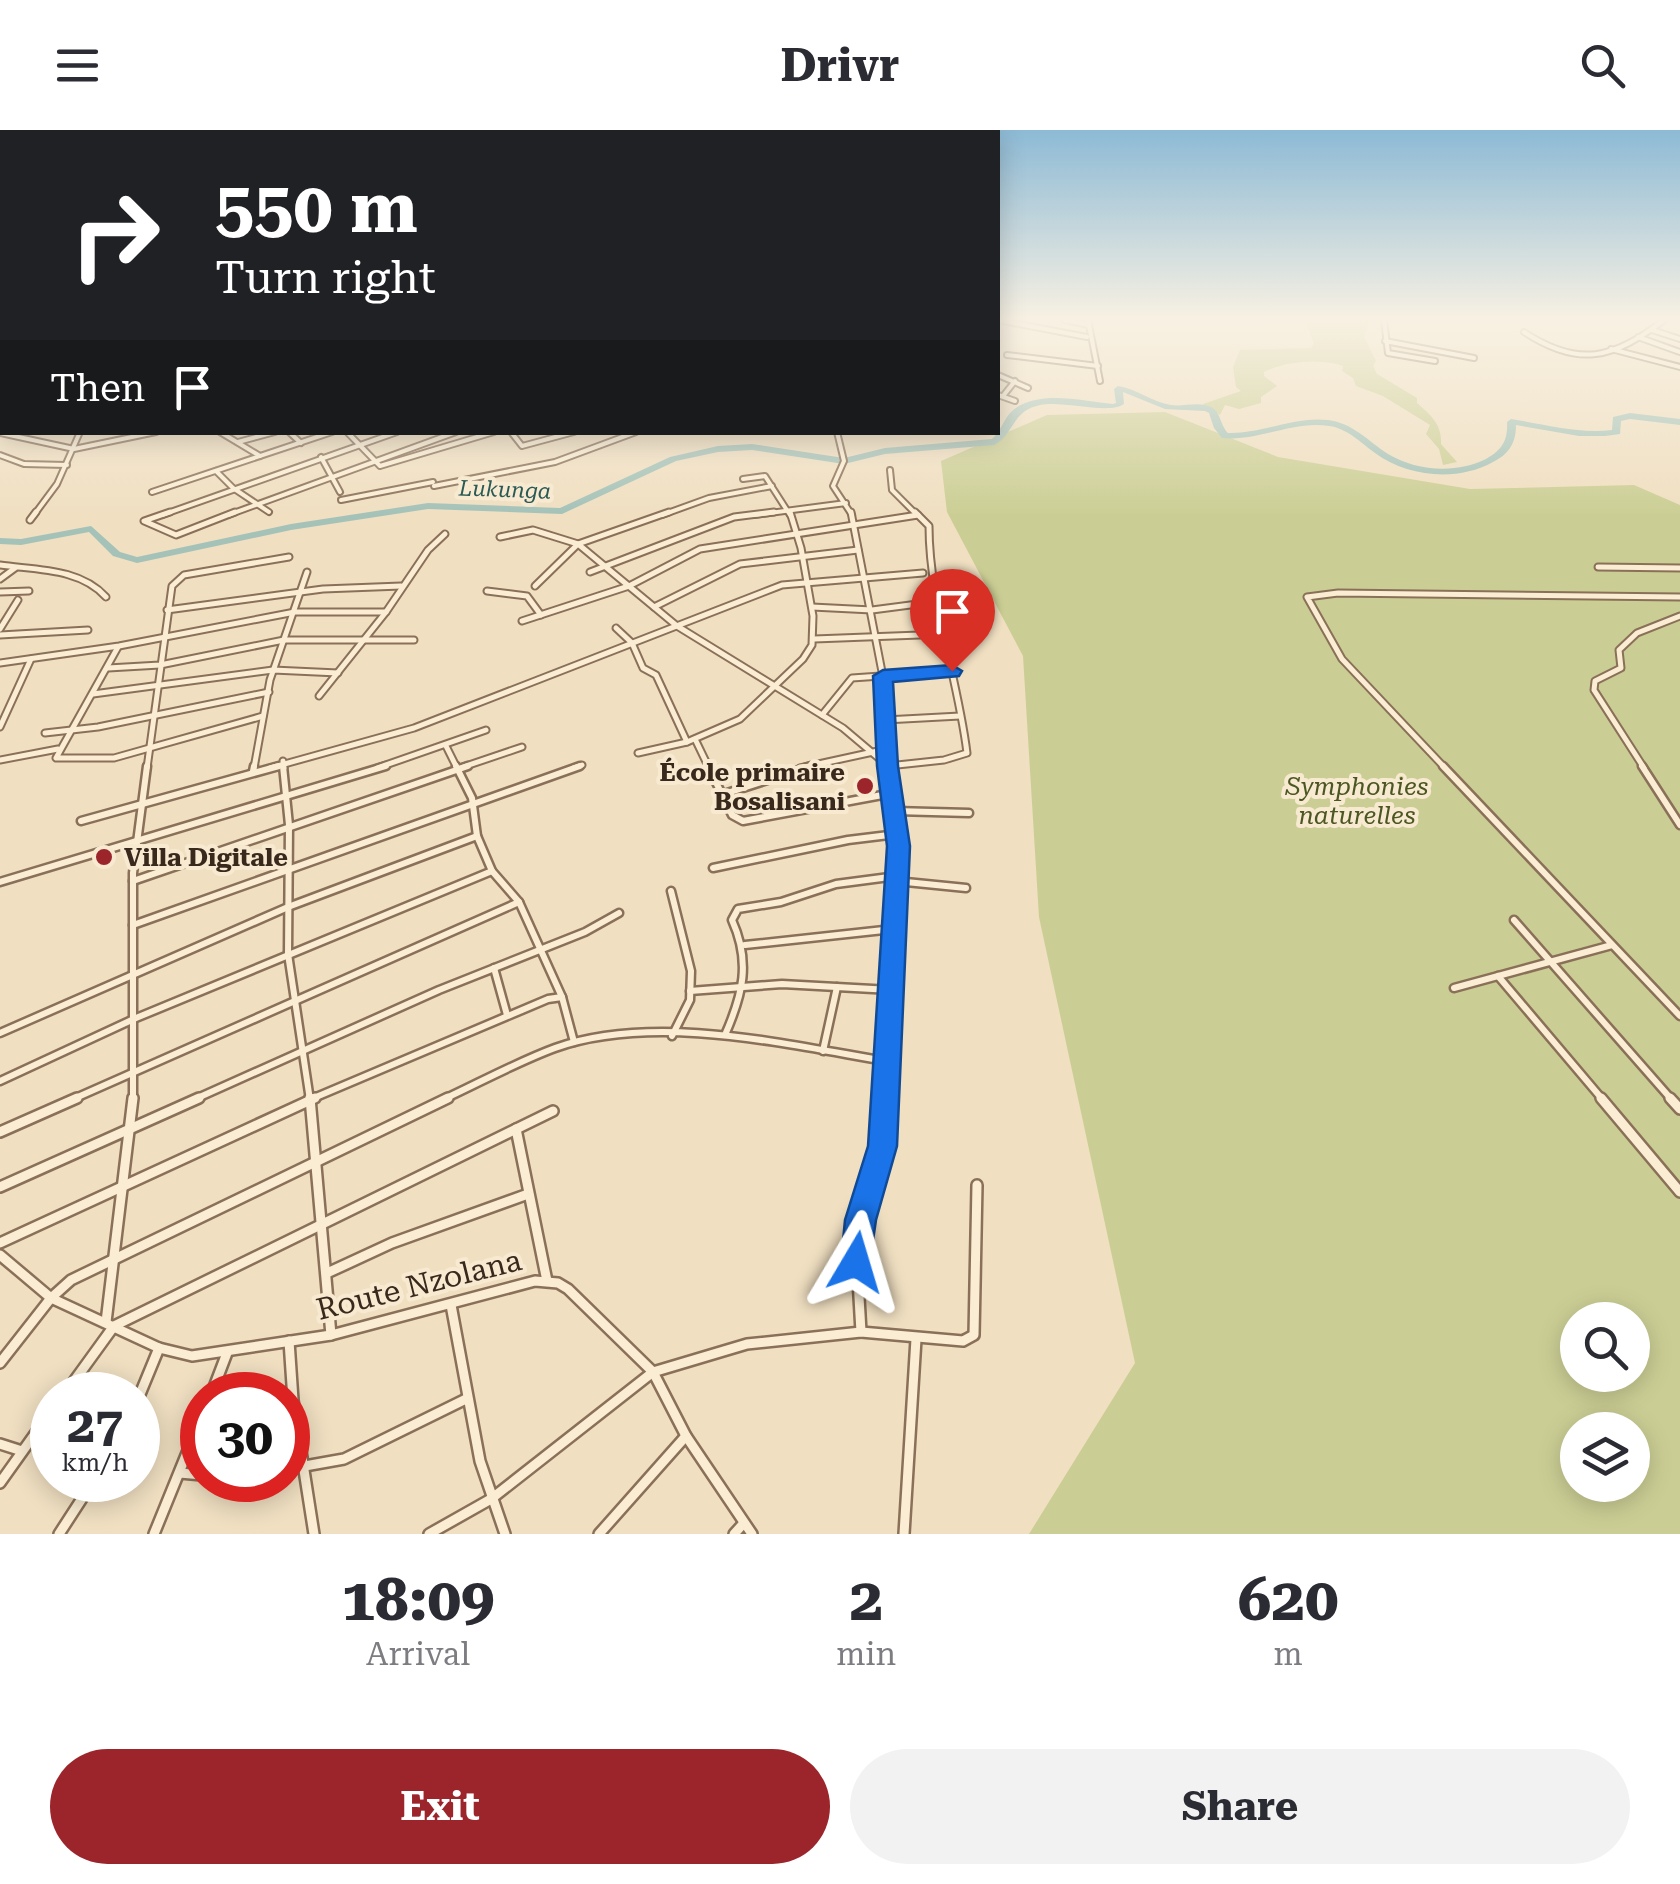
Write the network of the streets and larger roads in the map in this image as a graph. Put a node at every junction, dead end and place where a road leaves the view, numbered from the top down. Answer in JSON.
{"nodes":[{"id":1,"x":1023,"y":386,"type":"edge"},
{"id":2,"x":1028,"y":388,"type":"dead end"},
{"id":3,"x":1000,"y":395,"type":"edge"},
{"id":4,"x":1014,"y":401,"type":"dead end"},
{"id":5,"x":9,"y":435,"type":"edge"},
{"id":6,"x":79,"y":435,"type":"edge"},
{"id":7,"x":142,"y":435,"type":"edge"},
{"id":8,"x":225,"y":435,"type":"edge"},
{"id":9,"x":265,"y":435,"type":"edge"},
{"id":10,"x":292,"y":435,"type":"edge"},
{"id":11,"x":324,"y":435,"type":"edge"},
{"id":12,"x":350,"y":435,"type":"edge"},
{"id":13,"x":390,"y":435,"type":"edge"},
{"id":14,"x":398,"y":435,"type":"edge"},
{"id":15,"x":446,"y":435,"type":"edge"},
{"id":16,"x":453,"y":435,"type":"edge"},
{"id":17,"x":485,"y":435,"type":"edge"},
{"id":18,"x":513,"y":435,"type":"edge"},
{"id":19,"x":563,"y":435,"type":"edge"},
{"id":20,"x":628,"y":435,"type":"edge"},
{"id":21,"x":836,"y":435,"type":"edge"},
{"id":22,"x":237,"y":443,"type":"junction"},
{"id":23,"x":301,"y":443,"type":"junction"},
{"id":24,"x":457,"y":444,"type":"junction"},
{"id":25,"x":360,"y":445,"type":"junction"},
{"id":26,"x":412,"y":447,"type":"junction"},
{"id":27,"x":74,"y":449,"type":"junction"},
{"id":28,"x":0,"y":456,"type":"edge"},
{"id":29,"x":261,"y":456,"type":"junction"},
{"id":30,"x":322,"y":457,"type":"junction"},
{"id":31,"x":374,"y":460,"type":"junction"},
{"id":32,"x":67,"y":465,"type":"junction"},
{"id":33,"x":383,"y":466,"type":"junction"},
{"id":34,"x":890,"y":470,"type":"dead end"},
{"id":35,"x":216,"y":471,"type":"junction"},
{"id":36,"x":333,"y":474,"type":"junction"},
{"id":37,"x":387,"y":475,"type":"dead end"},
{"id":38,"x":743,"y":479,"type":"dead end"},
{"id":39,"x":772,"y":486,"type":"junction"},
{"id":40,"x":233,"y":488,"type":"junction"},
{"id":41,"x":152,"y":492,"type":"dead end"},
{"id":42,"x":340,"y":492,"type":"dead end"},
{"id":43,"x":341,"y":500,"type":"dead end"},
{"id":44,"x":256,"y":502,"type":"junction"},
{"id":45,"x":847,"y":503,"type":"junction"},
{"id":46,"x":788,"y":510,"type":"junction"},
{"id":47,"x":269,"y":512,"type":"dead end"},
{"id":48,"x":919,"y":514,"type":"junction"},
{"id":49,"x":30,"y":520,"type":"dead end"},
{"id":50,"x":852,"y":527,"type":"junction"},
{"id":51,"x":796,"y":532,"type":"junction"},
{"id":52,"x":445,"y":534,"type":"dead end"},
{"id":53,"x":500,"y":538,"type":"dead end"},
{"id":54,"x":578,"y":544,"type":"junction"},
{"id":55,"x":858,"y":550,"type":"junction"},
{"id":56,"x":802,"y":556,"type":"junction"},
{"id":57,"x":289,"y":557,"type":"dead end"},
{"id":58,"x":0,"y":566,"type":"edge"},
{"id":59,"x":604,"y":566,"type":"junction"},
{"id":60,"x":1598,"y":567,"type":"dead end"},
{"id":61,"x":16,"y":568,"type":"junction"},
{"id":62,"x":1680,"y":568,"type":"edge"},
{"id":63,"x":307,"y":572,"type":"dead end"},
{"id":64,"x":590,"y":572,"type":"dead end"},
{"id":65,"x":923,"y":573,"type":"dead end"},
{"id":66,"x":866,"y":577,"type":"junction"},
{"id":67,"x":0,"y":579,"type":"edge"},
{"id":68,"x":808,"y":581,"type":"junction"},
{"id":69,"x":402,"y":586,"type":"junction"},
{"id":70,"x":535,"y":586,"type":"dead end"},
{"id":71,"x":630,"y":586,"type":"junction"},
{"id":72,"x":29,"y":591,"type":"dead end"},
{"id":73,"x":0,"y":592,"type":"edge"},
{"id":74,"x":300,"y":592,"type":"junction"},
{"id":75,"x":487,"y":592,"type":"dead end"},
{"id":76,"x":106,"y":597,"type":"dead end"},
{"id":77,"x":1680,"y":597,"type":"edge"},
{"id":78,"x":18,"y":600,"type":"dead end"},
{"id":79,"x":941,"y":602,"type":"junction"},
{"id":80,"x":654,"y":607,"type":"junction"},
{"id":81,"x":812,"y":608,"type":"junction"},
{"id":82,"x":166,"y":610,"type":"junction"},
{"id":83,"x":872,"y":610,"type":"junction"},
{"id":84,"x":295,"y":612,"type":"junction"},
{"id":85,"x":386,"y":612,"type":"junction"},
{"id":86,"x":541,"y":614,"type":"junction"},
{"id":87,"x":1680,"y":616,"type":"edge"},
{"id":88,"x":522,"y":620,"type":"dead end"},
{"id":89,"x":677,"y":626,"type":"junction"},
{"id":90,"x":616,"y":628,"type":"dead end"},
{"id":91,"x":88,"y":630,"type":"dead end"},
{"id":92,"x":0,"y":632,"type":"edge"},
{"id":93,"x":946,"y":634,"type":"junction"},
{"id":94,"x":163,"y":637,"type":"junction"},
{"id":95,"x":364,"y":638,"type":"junction"},
{"id":96,"x":876,"y":638,"type":"junction"},
{"id":97,"x":814,"y":639,"type":"junction"},
{"id":98,"x":284,"y":640,"type":"junction"},
{"id":99,"x":414,"y":640,"type":"dead end"},
{"id":100,"x":632,"y":643,"type":"junction"},
{"id":101,"x":118,"y":646,"type":"junction"},
{"id":102,"x":32,"y":658,"type":"junction"},
{"id":103,"x":0,"y":663,"type":"edge"},
{"id":104,"x":160,"y":665,"type":"junction"},
{"id":105,"x":106,"y":668,"type":"junction"},
{"id":106,"x":273,"y":670,"type":"junction"},
{"id":107,"x":952,"y":671,"type":"junction"},
{"id":108,"x":338,"y":673,"type":"junction"},
{"id":109,"x":883,"y":676,"type":"junction"},
{"id":110,"x":776,"y":686,"type":"junction"},
{"id":111,"x":156,"y":688,"type":"junction"},
{"id":112,"x":269,"y":692,"type":"junction"},
{"id":113,"x":92,"y":694,"type":"junction"},
{"id":114,"x":320,"y":696,"type":"dead end"},
{"id":115,"x":154,"y":714,"type":"junction"},
{"id":116,"x":822,"y":715,"type":"junction"},
{"id":117,"x":262,"y":716,"type":"junction"},
{"id":118,"x":960,"y":716,"type":"junction"},
{"id":119,"x":885,"y":720,"type":"junction"},
{"id":120,"x":0,"y":727,"type":"edge"},
{"id":121,"x":69,"y":730,"type":"junction"},
{"id":122,"x":486,"y":730,"type":"dead end"},
{"id":123,"x":45,"y":733,"type":"dead end"},
{"id":124,"x":691,"y":740,"type":"junction"},
{"id":125,"x":446,"y":746,"type":"junction"},
{"id":126,"x":522,"y":747,"type":"dead end"},
{"id":127,"x":150,"y":748,"type":"junction"},
{"id":128,"x":58,"y":749,"type":"junction"},
{"id":129,"x":887,"y":750,"type":"junction"},
{"id":130,"x":638,"y":753,"type":"dead end"},
{"id":131,"x":874,"y":753,"type":"junction"},
{"id":132,"x":0,"y":760,"type":"edge"},
{"id":133,"x":283,"y":762,"type":"junction"},
{"id":134,"x":582,"y":764,"type":"dead end"},
{"id":135,"x":888,"y":766,"type":"junction"},
{"id":136,"x":253,"y":771,"type":"junction"},
{"id":137,"x":457,"y":772,"type":"junction"},
{"id":138,"x":893,"y":793,"type":"junction"},
{"id":139,"x":285,"y":795,"type":"junction"},
{"id":140,"x":721,"y":795,"type":"junction"},
{"id":141,"x":140,"y":804,"type":"junction"},
{"id":142,"x":472,"y":806,"type":"junction"},
{"id":143,"x":895,"y":811,"type":"junction"},
{"id":144,"x":969,"y":813,"type":"dead end"},
{"id":145,"x":81,"y":821,"type":"dead end"},
{"id":146,"x":289,"y":825,"type":"junction"},
{"id":147,"x":1680,"y":826,"type":"edge"},
{"id":148,"x":898,"y":834,"type":"junction"},
{"id":149,"x":477,"y":836,"type":"junction"},
{"id":150,"x":136,"y":840,"type":"junction"},
{"id":151,"x":287,"y":868,"type":"junction"},
{"id":152,"x":713,"y":868,"type":"dead end"},
{"id":153,"x":492,"y":871,"type":"junction"},
{"id":154,"x":896,"y":878,"type":"junction"},
{"id":155,"x":134,"y":881,"type":"junction"},
{"id":156,"x":0,"y":882,"type":"edge"},
{"id":157,"x":966,"y":888,"type":"dead end"},
{"id":158,"x":671,"y":891,"type":"dead end"},
{"id":159,"x":519,"y":902,"type":"junction"},
{"id":160,"x":288,"y":907,"type":"junction"},
{"id":161,"x":619,"y":913,"type":"dead end"},
{"id":162,"x":1514,"y":920,"type":"dead end"},
{"id":163,"x":133,"y":925,"type":"junction"},
{"id":164,"x":893,"y":930,"type":"junction"},
{"id":165,"x":744,"y":945,"type":"junction"},
{"id":166,"x":1612,"y":945,"type":"junction"},
{"id":167,"x":538,"y":950,"type":"junction"},
{"id":168,"x":288,"y":954,"type":"junction"},
{"id":169,"x":1550,"y":962,"type":"junction"},
{"id":170,"x":494,"y":968,"type":"junction"},
{"id":171,"x":134,"y":973,"type":"junction"},
{"id":172,"x":1498,"y":976,"type":"junction"},
{"id":173,"x":836,"y":987,"type":"junction"},
{"id":174,"x":742,"y":988,"type":"junction"},
{"id":175,"x":1454,"y":988,"type":"dead end"},
{"id":176,"x":690,"y":990,"type":"junction"},
{"id":177,"x":891,"y":990,"type":"junction"},
{"id":178,"x":562,"y":997,"type":"junction"},
{"id":179,"x":293,"y":1002,"type":"junction"},
{"id":180,"x":507,"y":1015,"type":"junction"},
{"id":181,"x":1680,"y":1016,"type":"edge"},
{"id":182,"x":136,"y":1018,"type":"junction"},
{"id":183,"x":0,"y":1033,"type":"edge"},
{"id":184,"x":725,"y":1035,"type":"junction"},
{"id":185,"x":672,"y":1036,"type":"junction"},
{"id":186,"x":574,"y":1042,"type":"junction"},
{"id":187,"x":823,"y":1050,"type":"junction"},
{"id":188,"x":302,"y":1051,"type":"junction"},
{"id":189,"x":885,"y":1061,"type":"junction"},
{"id":190,"x":133,"y":1073,"type":"junction"},
{"id":191,"x":0,"y":1081,"type":"edge"},
{"id":192,"x":310,"y":1102,"type":"junction"},
{"id":193,"x":1680,"y":1109,"type":"edge"},
{"id":194,"x":552,"y":1111,"type":"dead end"},
{"id":195,"x":132,"y":1128,"type":"junction"},
{"id":196,"x":516,"y":1128,"type":"junction"},
{"id":197,"x":0,"y":1132,"type":"edge"},
{"id":198,"x":315,"y":1159,"type":"junction"},
{"id":199,"x":127,"y":1184,"type":"junction"},
{"id":200,"x":977,"y":1185,"type":"dead end"},
{"id":201,"x":0,"y":1187,"type":"edge"},
{"id":202,"x":1680,"y":1192,"type":"edge"},
{"id":203,"x":528,"y":1194,"type":"junction"},
{"id":204,"x":323,"y":1224,"type":"junction"},
{"id":205,"x":0,"y":1243,"type":"edge"},
{"id":206,"x":116,"y":1257,"type":"junction"},
{"id":207,"x":2,"y":1259,"type":"edge"},
{"id":208,"x":327,"y":1273,"type":"junction"},
{"id":209,"x":547,"y":1282,"type":"junction"},
{"id":210,"x":51,"y":1298,"type":"junction"},
{"id":211,"x":450,"y":1305,"type":"junction"},
{"id":212,"x":110,"y":1324,"type":"junction"},
{"id":213,"x":861,"y":1332,"type":"junction"},
{"id":214,"x":331,"y":1334,"type":"junction"},
{"id":215,"x":916,"y":1339,"type":"junction"},
{"id":216,"x":289,"y":1342,"type":"junction"},
{"id":217,"x":160,"y":1348,"type":"junction"},
{"id":218,"x":228,"y":1351,"type":"junction"},
{"id":219,"x":0,"y":1363,"type":"edge"},
{"id":220,"x":79,"y":1372,"type":"edge"},
{"id":221,"x":150,"y":1372,"type":"edge"},
{"id":222,"x":220,"y":1372,"type":"edge"},
{"id":223,"x":291,"y":1372,"type":"edge"},
{"id":224,"x":652,"y":1372,"type":"junction"},
{"id":225,"x":466,"y":1399,"type":"junction"},
{"id":226,"x":686,"y":1436,"type":"junction"},
{"id":227,"x":30,"y":1440,"type":"edge"},
{"id":228,"x":0,"y":1444,"type":"edge"},
{"id":229,"x":22,"y":1451,"type":"junction"},
{"id":230,"x":310,"y":1467,"type":"edge"},
{"id":231,"x":180,"y":1473,"type":"edge"},
{"id":232,"x":0,"y":1483,"type":"edge"},
{"id":233,"x":491,"y":1500,"type":"junction"},
{"id":234,"x":310,"y":1501,"type":"edge"},
{"id":235,"x":80,"y":1502,"type":"edge"},
{"id":236,"x":744,"y":1522,"type":"junction"},
{"id":237,"x":59,"y":1534,"type":"edge"},
{"id":238,"x":154,"y":1534,"type":"edge"},
{"id":239,"x":314,"y":1534,"type":"edge"},
{"id":240,"x":430,"y":1534,"type":"edge"},
{"id":241,"x":505,"y":1534,"type":"edge"},
{"id":242,"x":599,"y":1534,"type":"edge"},
{"id":243,"x":734,"y":1534,"type":"edge"},
{"id":244,"x":752,"y":1534,"type":"edge"},
{"id":245,"x":904,"y":1534,"type":"edge"}],
"edges":[{"from":1,"to":2,"type":"street"},
{"from":3,"to":4,"type":"street"},
{"from":5,"to":27,"type":"street"},
{"from":6,"to":27,"type":"street"},
{"from":7,"to":27,"type":"street"},
{"from":8,"to":22,"type":"street"},
{"from":9,"to":22,"type":"street"},
{"from":10,"to":23,"type":"street"},
{"from":11,"to":23,"type":"street"},
{"from":12,"to":25,"type":"street"},
{"from":13,"to":25,"type":"street"},
{"from":14,"to":26,"type":"street"},
{"from":15,"to":26,"type":"street"},
{"from":16,"to":24,"type":"street"},
{"from":17,"to":24,"type":"street"},
{"from":18,"to":19,"type":"street"},
{"from":20,"to":43,"type":"street"},
{"from":21,"to":45,"type":"street"},
{"from":22,"to":29,"type":"street"},
{"from":23,"to":29,"type":"street"},
{"from":24,"to":33,"type":"street"},
{"from":25,"to":30,"type":"street"},
{"from":25,"to":31,"type":"street"},
{"from":26,"to":31,"type":"street"},
{"from":27,"to":32,"type":"street"},
{"from":28,"to":32,"type":"street"},
{"from":29,"to":35,"type":"street"},
{"from":30,"to":36,"type":"street"},
{"from":30,"to":40,"type":"street"},
{"from":31,"to":33,"type":"street"},
{"from":31,"to":36,"type":"street"},
{"from":32,"to":49,"type":"street"},
{"from":33,"to":37,"type":"street"},
{"from":34,"to":48,"type":"street"},
{"from":35,"to":40,"type":"street"},
{"from":35,"to":41,"type":"street"},
{"from":36,"to":42,"type":"street"},
{"from":36,"to":44,"type":"street"},
{"from":38,"to":39,"type":"street"},
{"from":39,"to":46,"type":"street"},
{"from":39,"to":54,"type":"street"},
{"from":40,"to":44,"type":"street"},
{"from":40,"to":44,"type":"street"},
{"from":44,"to":47,"type":"street"},
{"from":45,"to":46,"type":"street"},
{"from":45,"to":50,"type":"street"},
{"from":46,"to":51,"type":"street"},
{"from":46,"to":59,"type":"street"},
{"from":48,"to":50,"type":"street"},
{"from":48,"to":79,"type":"street"},
{"from":50,"to":51,"type":"street"},
{"from":50,"to":55,"type":"street"},
{"from":51,"to":56,"type":"street"},
{"from":51,"to":71,"type":"street"},
{"from":52,"to":69,"type":"street"},
{"from":53,"to":54,"type":"street"},
{"from":54,"to":59,"type":"street"},
{"from":54,"to":70,"type":"street"},
{"from":55,"to":56,"type":"street"},
{"from":55,"to":66,"type":"street"},
{"from":56,"to":68,"type":"street"},
{"from":56,"to":80,"type":"street"},
{"from":57,"to":82,"type":"street"},
{"from":58,"to":61,"type":"street"},
{"from":59,"to":64,"type":"street"},
{"from":59,"to":71,"type":"street"},
{"from":60,"to":62,"type":"street"},
{"from":61,"to":67,"type":"street"},
{"from":61,"to":76,"type":"street"},
{"from":63,"to":74,"type":"street"},
{"from":65,"to":66,"type":"street"},
{"from":66,"to":68,"type":"street"},
{"from":66,"to":83,"type":"street"},
{"from":68,"to":81,"type":"street"},
{"from":68,"to":89,"type":"street"},
{"from":69,"to":74,"type":"street"},
{"from":69,"to":85,"type":"street"},
{"from":71,"to":80,"type":"street"},
{"from":71,"to":86,"type":"street"},
{"from":72,"to":73,"type":"street"},
{"from":74,"to":82,"type":"street"},
{"from":74,"to":84,"type":"street"},
{"from":75,"to":86,"type":"street"},
{"from":77,"to":166,"type":"street"},
{"from":78,"to":92,"type":"street"},
{"from":79,"to":83,"type":"street"},
{"from":79,"to":93,"type":"street"},
{"from":80,"to":89,"type":"street"},
{"from":81,"to":83,"type":"street"},
{"from":81,"to":97,"type":"street"},
{"from":82,"to":94,"type":"street"},
{"from":83,"to":96,"type":"street"},
{"from":84,"to":85,"type":"street"},
{"from":84,"to":94,"type":"street"},
{"from":84,"to":98,"type":"street"},
{"from":85,"to":95,"type":"street"},
{"from":86,"to":88,"type":"street"},
{"from":87,"to":147,"type":"street"},
{"from":89,"to":100,"type":"street"},
{"from":89,"to":110,"type":"street"},
{"from":90,"to":100,"type":"street"},
{"from":91,"to":92,"type":"street"},
{"from":93,"to":96,"type":"street"},
{"from":93,"to":107,"type":"street"},
{"from":94,"to":101,"type":"street"},
{"from":94,"to":104,"type":"street"},
{"from":95,"to":98,"type":"street"},
{"from":95,"to":99,"type":"street"},
{"from":95,"to":108,"type":"street"},
{"from":96,"to":97,"type":"street"},
{"from":96,"to":109,"type":"street"},
{"from":97,"to":110,"type":"street"},
{"from":98,"to":104,"type":"street"},
{"from":98,"to":106,"type":"street"},
{"from":100,"to":124,"type":"street"},
{"from":100,"to":133,"type":"street"},
{"from":101,"to":102,"type":"street"},
{"from":101,"to":105,"type":"street"},
{"from":102,"to":103,"type":"street"},
{"from":102,"to":120,"type":"street"},
{"from":104,"to":105,"type":"street"},
{"from":104,"to":111,"type":"street"},
{"from":105,"to":113,"type":"street"},
{"from":106,"to":108,"type":"street"},
{"from":106,"to":111,"type":"street"},
{"from":106,"to":112,"type":"street"},
{"from":107,"to":109,"type":"street"},
{"from":107,"to":118,"type":"street"},
{"from":108,"to":114,"type":"street"},
{"from":109,"to":116,"type":"street"},
{"from":109,"to":119,"type":"street"},
{"from":110,"to":116,"type":"street"},
{"from":110,"to":124,"type":"street"},
{"from":111,"to":113,"type":"street"},
{"from":111,"to":115,"type":"street"},
{"from":112,"to":115,"type":"street"},
{"from":112,"to":117,"type":"street"},
{"from":113,"to":121,"type":"street"},
{"from":115,"to":121,"type":"street"},
{"from":115,"to":127,"type":"street"},
{"from":116,"to":131,"type":"street"},
{"from":117,"to":127,"type":"street"},
{"from":117,"to":136,"type":"street"},
{"from":118,"to":119,"type":"street"},
{"from":118,"to":135,"type":"street"},
{"from":119,"to":129,"type":"street"},
{"from":121,"to":123,"type":"street"},
{"from":121,"to":128,"type":"street"},
{"from":122,"to":125,"type":"street"},
{"from":124,"to":130,"type":"street"},
{"from":124,"to":140,"type":"street"},
{"from":125,"to":137,"type":"street"},
{"from":125,"to":139,"type":"street"},
{"from":126,"to":137,"type":"street"},
{"from":127,"to":128,"type":"street"},
{"from":127,"to":141,"type":"street"},
{"from":128,"to":132,"type":"street"},
{"from":129,"to":131,"type":"street"},
{"from":129,"to":135,"type":"street"},
{"from":131,"to":135,"type":"street"},
{"from":131,"to":140,"type":"street"},
{"from":133,"to":136,"type":"street"},
{"from":133,"to":139,"type":"street"},
{"from":134,"to":142,"type":"street"},
{"from":135,"to":138,"type":"street"},
{"from":136,"to":141,"type":"street"},
{"from":137,"to":142,"type":"street"},
{"from":137,"to":146,"type":"street"},
{"from":138,"to":140,"type":"street"},
{"from":138,"to":143,"type":"street"},
{"from":139,"to":146,"type":"street"},
{"from":139,"to":150,"type":"street"},
{"from":141,"to":145,"type":"street"},
{"from":141,"to":150,"type":"street"},
{"from":142,"to":149,"type":"street"},
{"from":142,"to":151,"type":"street"},
{"from":143,"to":144,"type":"street"},
{"from":143,"to":148,"type":"street"},
{"from":146,"to":151,"type":"street"},
{"from":146,"to":155,"type":"street"},
{"from":148,"to":152,"type":"street"},
{"from":148,"to":154,"type":"street"},
{"from":149,"to":153,"type":"street"},
{"from":149,"to":160,"type":"street"},
{"from":150,"to":155,"type":"street"},
{"from":150,"to":156,"type":"street"},
{"from":151,"to":160,"type":"street"},
{"from":151,"to":163,"type":"street"},
{"from":153,"to":159,"type":"street"},
{"from":153,"to":168,"type":"street"},
{"from":154,"to":157,"type":"street"},
{"from":154,"to":164,"type":"street"},
{"from":154,"to":165,"type":"street"},
{"from":155,"to":163,"type":"street"},
{"from":158,"to":176,"type":"street"},
{"from":159,"to":167,"type":"street"},
{"from":159,"to":179,"type":"street"},
{"from":160,"to":168,"type":"street"},
{"from":160,"to":171,"type":"street"},
{"from":161,"to":167,"type":"street"},
{"from":162,"to":169,"type":"street"},
{"from":163,"to":171,"type":"street"},
{"from":164,"to":165,"type":"street"},
{"from":164,"to":177,"type":"street"},
{"from":165,"to":174,"type":"street"},
{"from":166,"to":169,"type":"street"},
{"from":166,"to":181,"type":"street"},
{"from":167,"to":170,"type":"street"},
{"from":167,"to":178,"type":"street"},
{"from":168,"to":179,"type":"street"},
{"from":168,"to":182,"type":"street"},
{"from":169,"to":172,"type":"street"},
{"from":169,"to":193,"type":"street"},
{"from":170,"to":180,"type":"street"},
{"from":170,"to":188,"type":"street"},
{"from":171,"to":182,"type":"street"},
{"from":171,"to":183,"type":"street"},
{"from":172,"to":175,"type":"street"},
{"from":172,"to":202,"type":"street"},
{"from":173,"to":174,"type":"street"},
{"from":173,"to":177,"type":"street"},
{"from":173,"to":187,"type":"street"},
{"from":174,"to":176,"type":"street"},
{"from":174,"to":184,"type":"street"},
{"from":176,"to":185,"type":"street"},
{"from":177,"to":189,"type":"street"},
{"from":178,"to":180,"type":"street"},
{"from":178,"to":186,"type":"street"},
{"from":179,"to":188,"type":"street"},
{"from":179,"to":190,"type":"street"},
{"from":180,"to":192,"type":"street"},
{"from":182,"to":190,"type":"street"},
{"from":182,"to":191,"type":"street"},
{"from":184,"to":185,"type":"street"},
{"from":184,"to":187,"type":"street"},
{"from":185,"to":186,"type":"street"},
{"from":186,"to":198,"type":"street"},
{"from":187,"to":189,"type":"street"},
{"from":188,"to":192,"type":"street"},
{"from":188,"to":195,"type":"street"},
{"from":189,"to":213,"type":"street"},
{"from":190,"to":195,"type":"street"},
{"from":190,"to":197,"type":"street"},
{"from":192,"to":198,"type":"street"},
{"from":192,"to":199,"type":"street"},
{"from":194,"to":196,"type":"street"},
{"from":195,"to":199,"type":"street"},
{"from":195,"to":201,"type":"street"},
{"from":196,"to":203,"type":"street"},
{"from":196,"to":204,"type":"street"},
{"from":198,"to":204,"type":"street"},
{"from":198,"to":206,"type":"street"},
{"from":199,"to":205,"type":"street"},
{"from":199,"to":206,"type":"street"},
{"from":200,"to":215,"type":"street"},
{"from":203,"to":208,"type":"street"},
{"from":203,"to":209,"type":"street"},
{"from":204,"to":208,"type":"street"},
{"from":204,"to":212,"type":"street"},
{"from":206,"to":210,"type":"street"},
{"from":206,"to":212,"type":"street"},
{"from":207,"to":210,"type":"street","name":"Route Nzolana"},
{"from":208,"to":214,"type":"street"},
{"from":209,"to":211,"type":"street","name":"Route Nzolana"},
{"from":209,"to":224,"type":"street","name":"Route Nzolana"},
{"from":210,"to":212,"type":"street","name":"Route Nzolana"},
{"from":210,"to":219,"type":"street"},
{"from":211,"to":214,"type":"street","name":"Route Nzolana"},
{"from":211,"to":225,"type":"street"},
{"from":212,"to":217,"type":"street","name":"Route Nzolana"},
{"from":212,"to":220,"type":"street"},
{"from":213,"to":215,"type":"street"},
{"from":213,"to":224,"type":"street"},
{"from":214,"to":216,"type":"street","name":"Route Nzolana"},
{"from":215,"to":245,"type":"street"},
{"from":216,"to":218,"type":"street","name":"Route Nzolana"},
{"from":216,"to":223,"type":"street"},
{"from":217,"to":218,"type":"street","name":"Route Nzolana"},
{"from":217,"to":221,"type":"street"},
{"from":218,"to":222,"type":"street"},
{"from":224,"to":226,"type":"street","name":"Route Nzolana"},
{"from":224,"to":233,"type":"street"},
{"from":225,"to":230,"type":"street"},
{"from":225,"to":233,"type":"street"},
{"from":226,"to":236,"type":"street","name":"Route Nzolana"},
{"from":226,"to":242,"type":"street"},
{"from":227,"to":229,"type":"street"},
{"from":228,"to":229,"type":"street"},
{"from":229,"to":232,"type":"street"},
{"from":231,"to":238,"type":"street"},
{"from":233,"to":240,"type":"street"},
{"from":233,"to":241,"type":"street"},
{"from":234,"to":239,"type":"street"},
{"from":235,"to":237,"type":"street"},
{"from":236,"to":243,"type":"street"},
{"from":236,"to":244,"type":"street","name":"Route Nzolana"}]}
